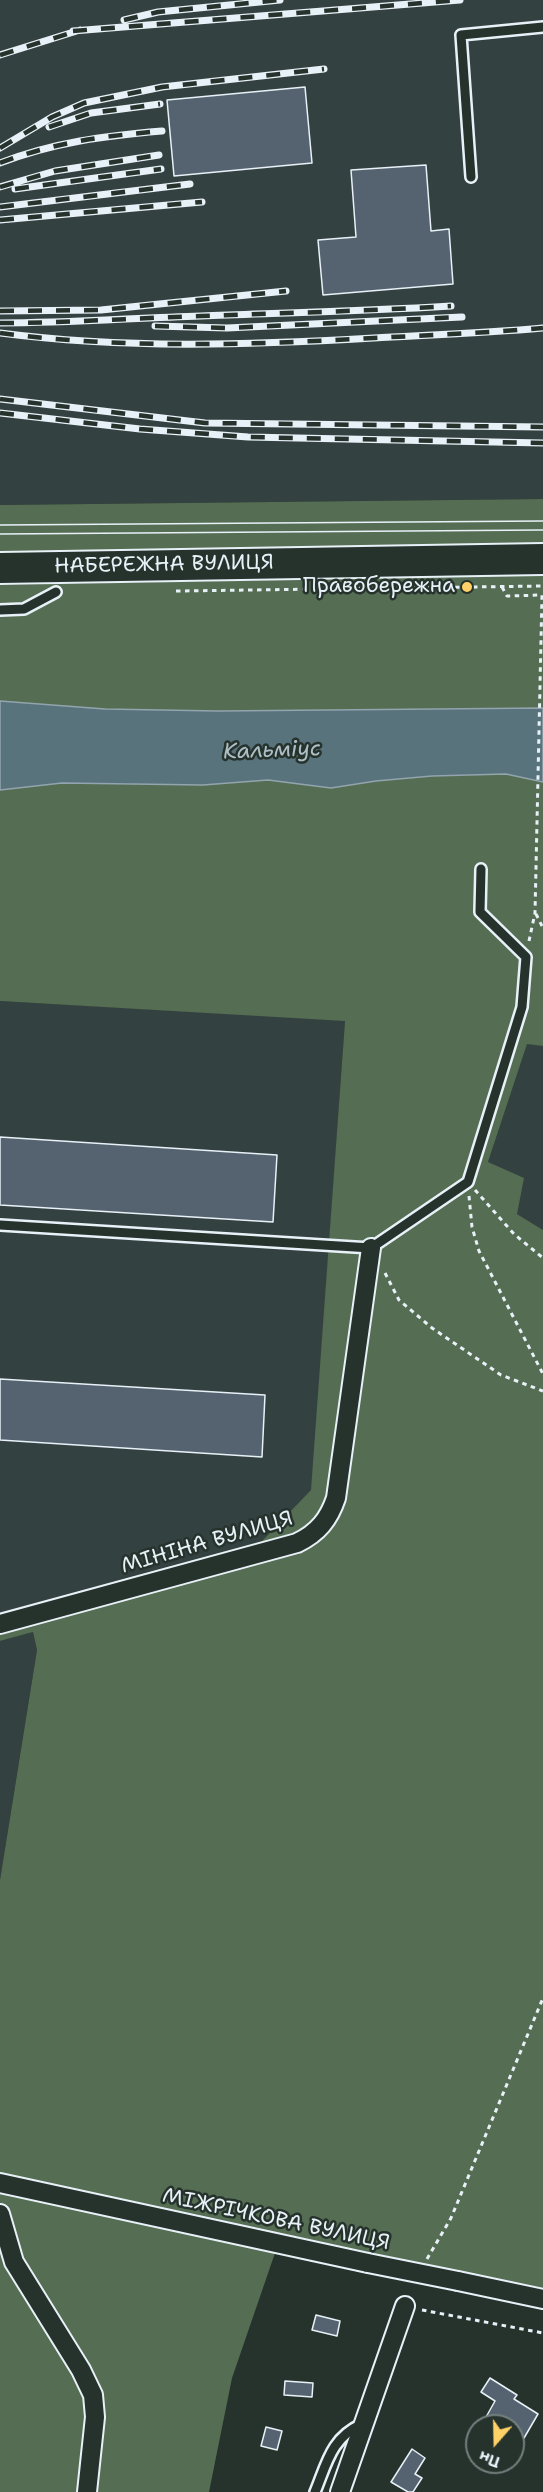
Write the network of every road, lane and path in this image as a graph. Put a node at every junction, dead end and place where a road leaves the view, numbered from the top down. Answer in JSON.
{"nodes":[{"id":1,"x":543,"y":27,"type":"edge"},
{"id":2,"x":471,"y":177,"type":"dead end"},
{"id":3,"x":543,"y":559,"type":"edge"},
{"id":4,"x":0,"y":568,"type":"edge"},
{"id":5,"x":543,"y":586,"type":"edge"},
{"id":6,"x":502,"y":587,"type":"junction"},
{"id":7,"x":173,"y":591,"type":"dead end"},
{"id":8,"x":56,"y":592,"type":"dead end"},
{"id":9,"x":542,"y":595,"type":"edge"},
{"id":10,"x":0,"y":610,"type":"edge"},
{"id":11,"x":481,"y":869,"type":"dead end"},
{"id":12,"x":535,"y":913,"type":"junction"},
{"id":13,"x":543,"y":928,"type":"edge"},
{"id":14,"x":526,"y":957,"type":"junction"},
{"id":15,"x":468,"y":1182,"type":"junction"},
{"id":16,"x":0,"y":1225,"type":"edge"},
{"id":17,"x":371,"y":1248,"type":"junction"},
{"id":18,"x":543,"y":1258,"type":"edge"},
{"id":19,"x":543,"y":1374,"type":"edge"},
{"id":20,"x":543,"y":1391,"type":"edge"},
{"id":21,"x":0,"y":1624,"type":"edge"},
{"id":22,"x":543,"y":1998,"type":"edge"},
{"id":23,"x":0,"y":2183,"type":"edge"},
{"id":24,"x":0,"y":2214,"type":"edge"},
{"id":25,"x":425,"y":2261,"type":"dead end"},
{"id":26,"x":543,"y":2299,"type":"edge"},
{"id":27,"x":405,"y":2306,"type":"joint"},
{"id":28,"x":543,"y":2333,"type":"edge"},
{"id":29,"x":364,"y":2423,"type":"junction"},
{"id":30,"x":87,"y":2492,"type":"edge"},
{"id":31,"x":315,"y":2492,"type":"edge"},
{"id":32,"x":340,"y":2492,"type":"edge"}],
"edges":[{"from":1,"to":2,"type":"lane"},
{"from":3,"to":4,"type":"highway","name":"НАБЕРЕЖНА ВУЛИЦЯ"},
{"from":5,"to":6,"type":"path"},
{"from":6,"to":7,"type":"path"},
{"from":6,"to":9,"type":"path"},
{"from":8,"to":10,"type":"lane"},
{"from":9,"to":12,"type":"path"},
{"from":11,"to":14,"type":"lane"},
{"from":12,"to":13,"type":"path"},
{"from":12,"to":14,"type":"path"},
{"from":14,"to":15,"type":"lane"},
{"from":15,"to":17,"type":"lane"},
{"from":15,"to":18,"type":"path"},
{"from":15,"to":19,"type":"path"},
{"from":16,"to":17,"type":"lane"},
{"from":17,"to":20,"type":"path"},
{"from":17,"to":21,"type":"street","name":"МІНІНА ВУЛИЦЯ"},
{"from":22,"to":25,"type":"path"},
{"from":23,"to":26,"type":"street","name":"МІЖРІЧКОВА ВУЛИЦЯ","bridge":true},
{"from":24,"to":30,"type":"street"},
{"from":27,"to":28,"type":"path"},
{"from":27,"to":29,"type":"street"},
{"from":29,"to":31,"type":"lane"},
{"from":29,"to":32,"type":"street"}]}
